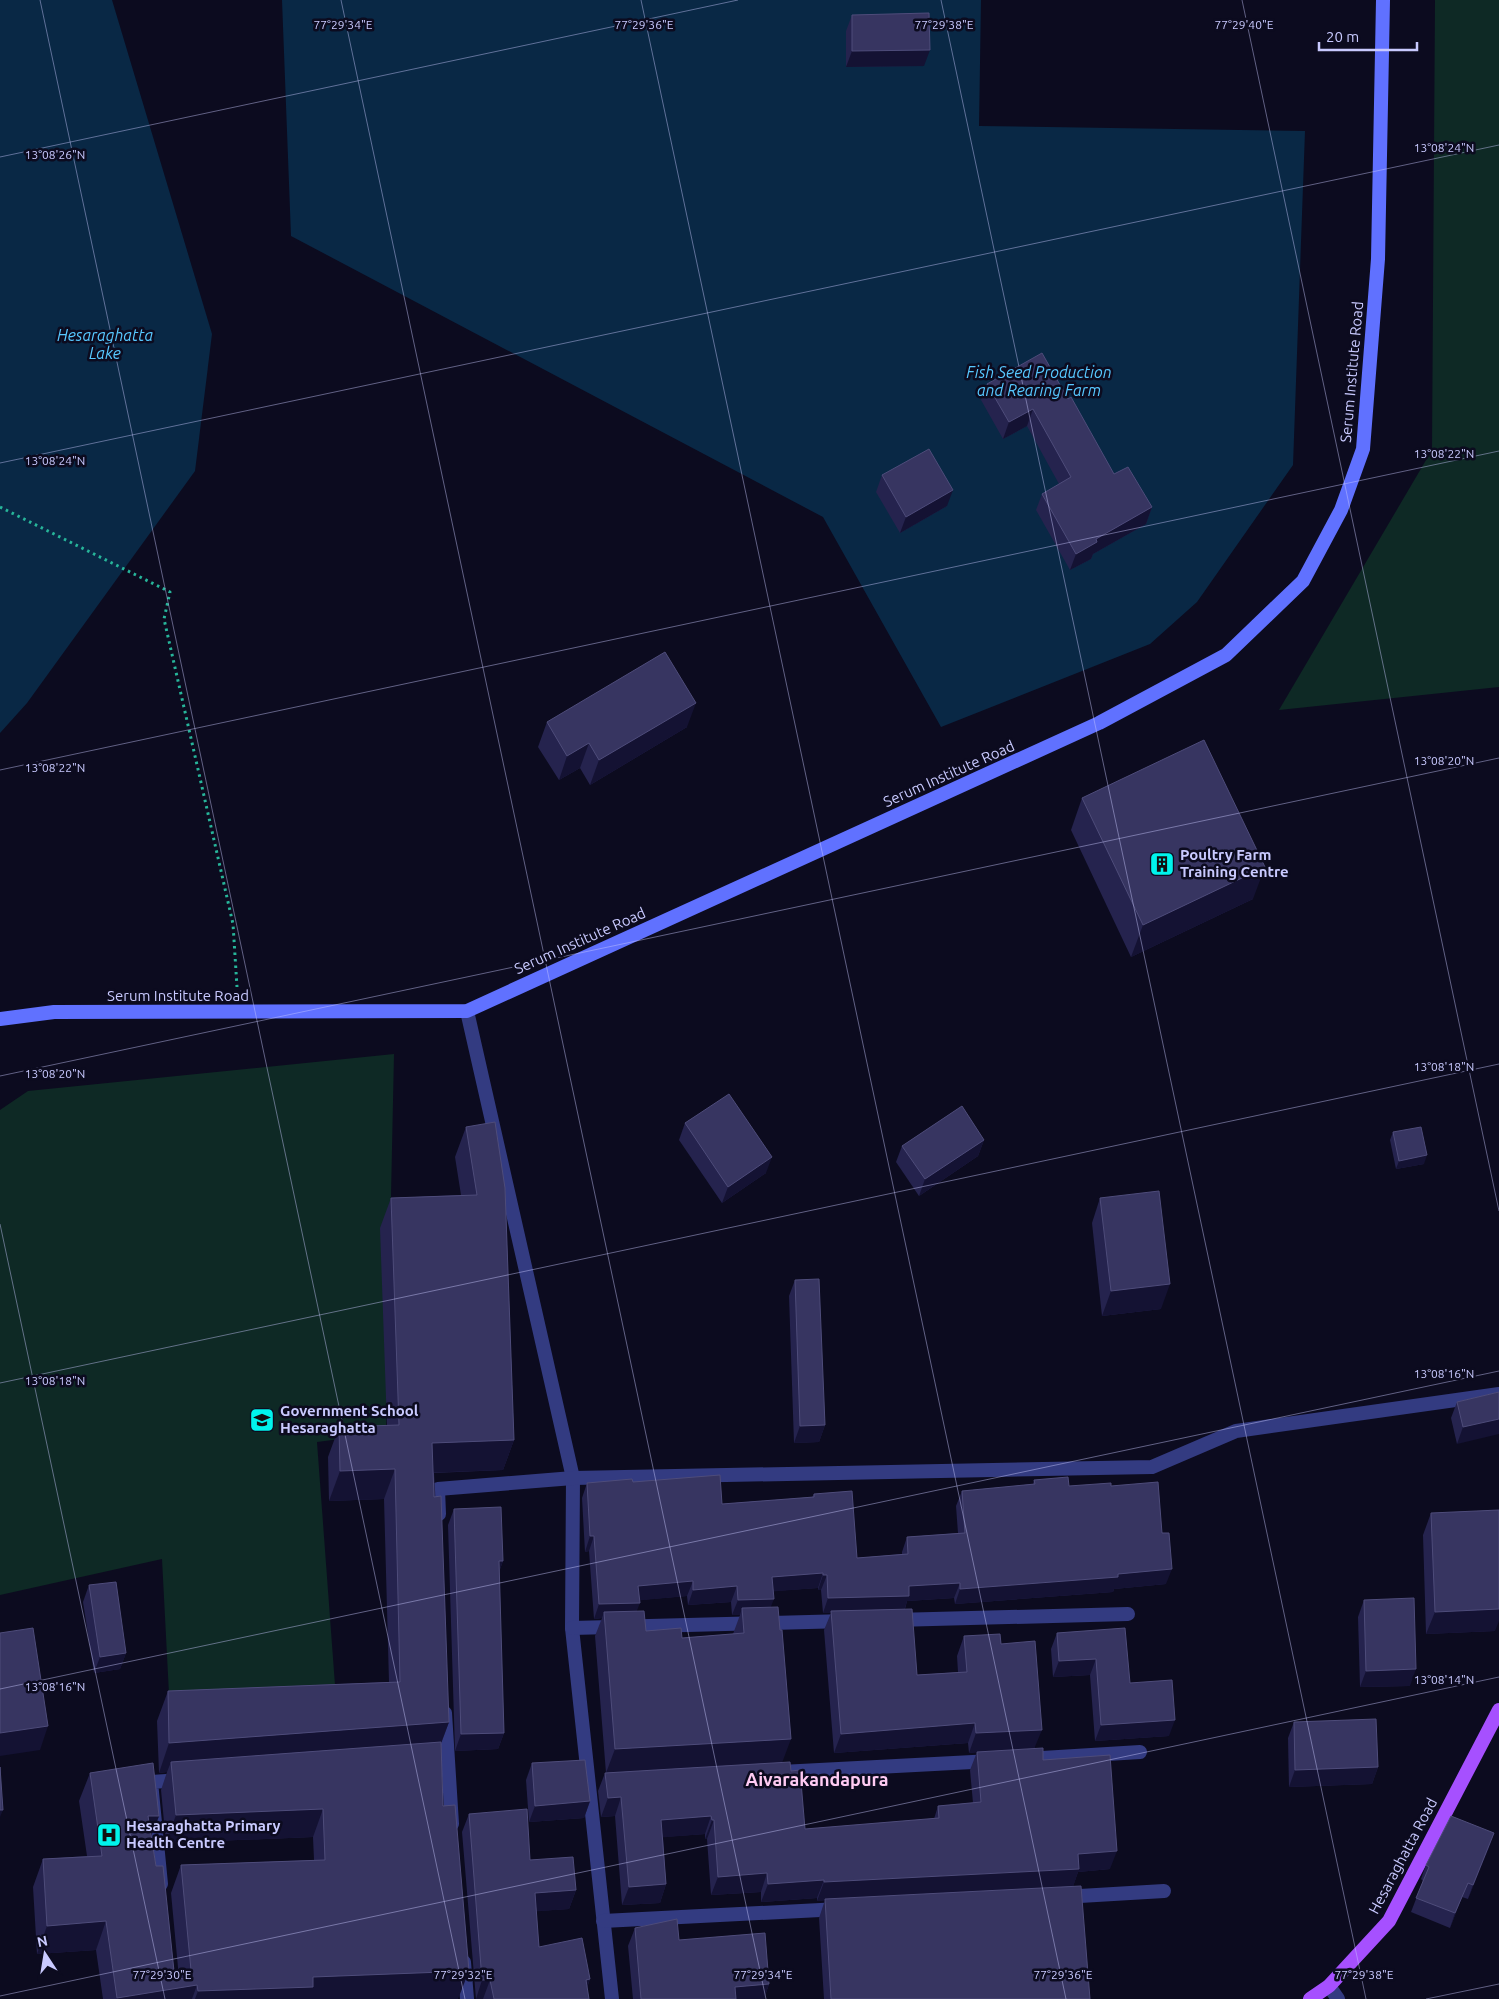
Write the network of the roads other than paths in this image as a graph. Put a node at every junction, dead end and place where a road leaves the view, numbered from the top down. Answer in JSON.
{"nodes":[{"id":1,"x":1382,"y":0,"type":"edge"},
{"id":2,"x":467,"y":1010,"type":"junction"},
{"id":3,"x":0,"y":1019,"type":"edge"},
{"id":4,"x":1499,"y":1394,"type":"edge"},
{"id":5,"x":573,"y":1478,"type":"junction"},
{"id":6,"x":439,"y":1528,"type":"edge"},
{"id":7,"x":1128,"y":1614,"type":"dead end"},
{"id":8,"x":880,"y":1620,"type":"edge"},
{"id":9,"x":860,"y":1621,"type":"edge"},
{"id":10,"x":572,"y":1628,"type":"junction"},
{"id":11,"x":445,"y":1702,"type":"edge"},
{"id":12,"x":1499,"y":1710,"type":"edge"},
{"id":13,"x":1140,"y":1752,"type":"dead end"},
{"id":14,"x":766,"y":1773,"type":"edge"},
{"id":15,"x":200,"y":1779,"type":"edge"},
{"id":16,"x":453,"y":1840,"type":"edge"},
{"id":17,"x":1164,"y":1891,"type":"dead end"},
{"id":18,"x":1046,"y":1898,"type":"edge"},
{"id":19,"x":162,"y":1900,"type":"edge"},
{"id":20,"x":849,"y":1908,"type":"edge"},
{"id":21,"x":603,"y":1921,"type":"junction"},
{"id":22,"x":462,"y":1949,"type":"edge"},
{"id":23,"x":1328,"y":1992,"type":"edge"},
{"id":24,"x":466,"y":1999,"type":"edge"},
{"id":25,"x":612,"y":1999,"type":"edge"},
{"id":26,"x":1310,"y":1999,"type":"edge"},
{"id":27,"x":1338,"y":1999,"type":"edge"}],
"edges":[{"from":1,"to":2,"type":"main road","name":"Serum Institute Road"},
{"from":2,"to":3,"type":"main road","name":"Serum Institute Road"},
{"from":2,"to":5,"type":"street"},
{"from":4,"to":5,"type":"street"},
{"from":5,"to":6,"type":"street"},
{"from":5,"to":10,"type":"street"},
{"from":7,"to":8,"type":"street"},
{"from":9,"to":10,"type":"street"},
{"from":10,"to":21,"type":"street"},
{"from":11,"to":16,"type":"street"},
{"from":12,"to":23,"type":"main road","name":"Hesaraghatta Road"},
{"from":13,"to":14,"type":"street"},
{"from":15,"to":19,"type":"street"},
{"from":17,"to":18,"type":"street"},
{"from":20,"to":21,"type":"street"},
{"from":21,"to":25,"type":"street"},
{"from":22,"to":24,"type":"street"},
{"from":23,"to":26,"type":"main road","name":"Hesaraghatta Road"},
{"from":23,"to":27,"type":"street"}]}
